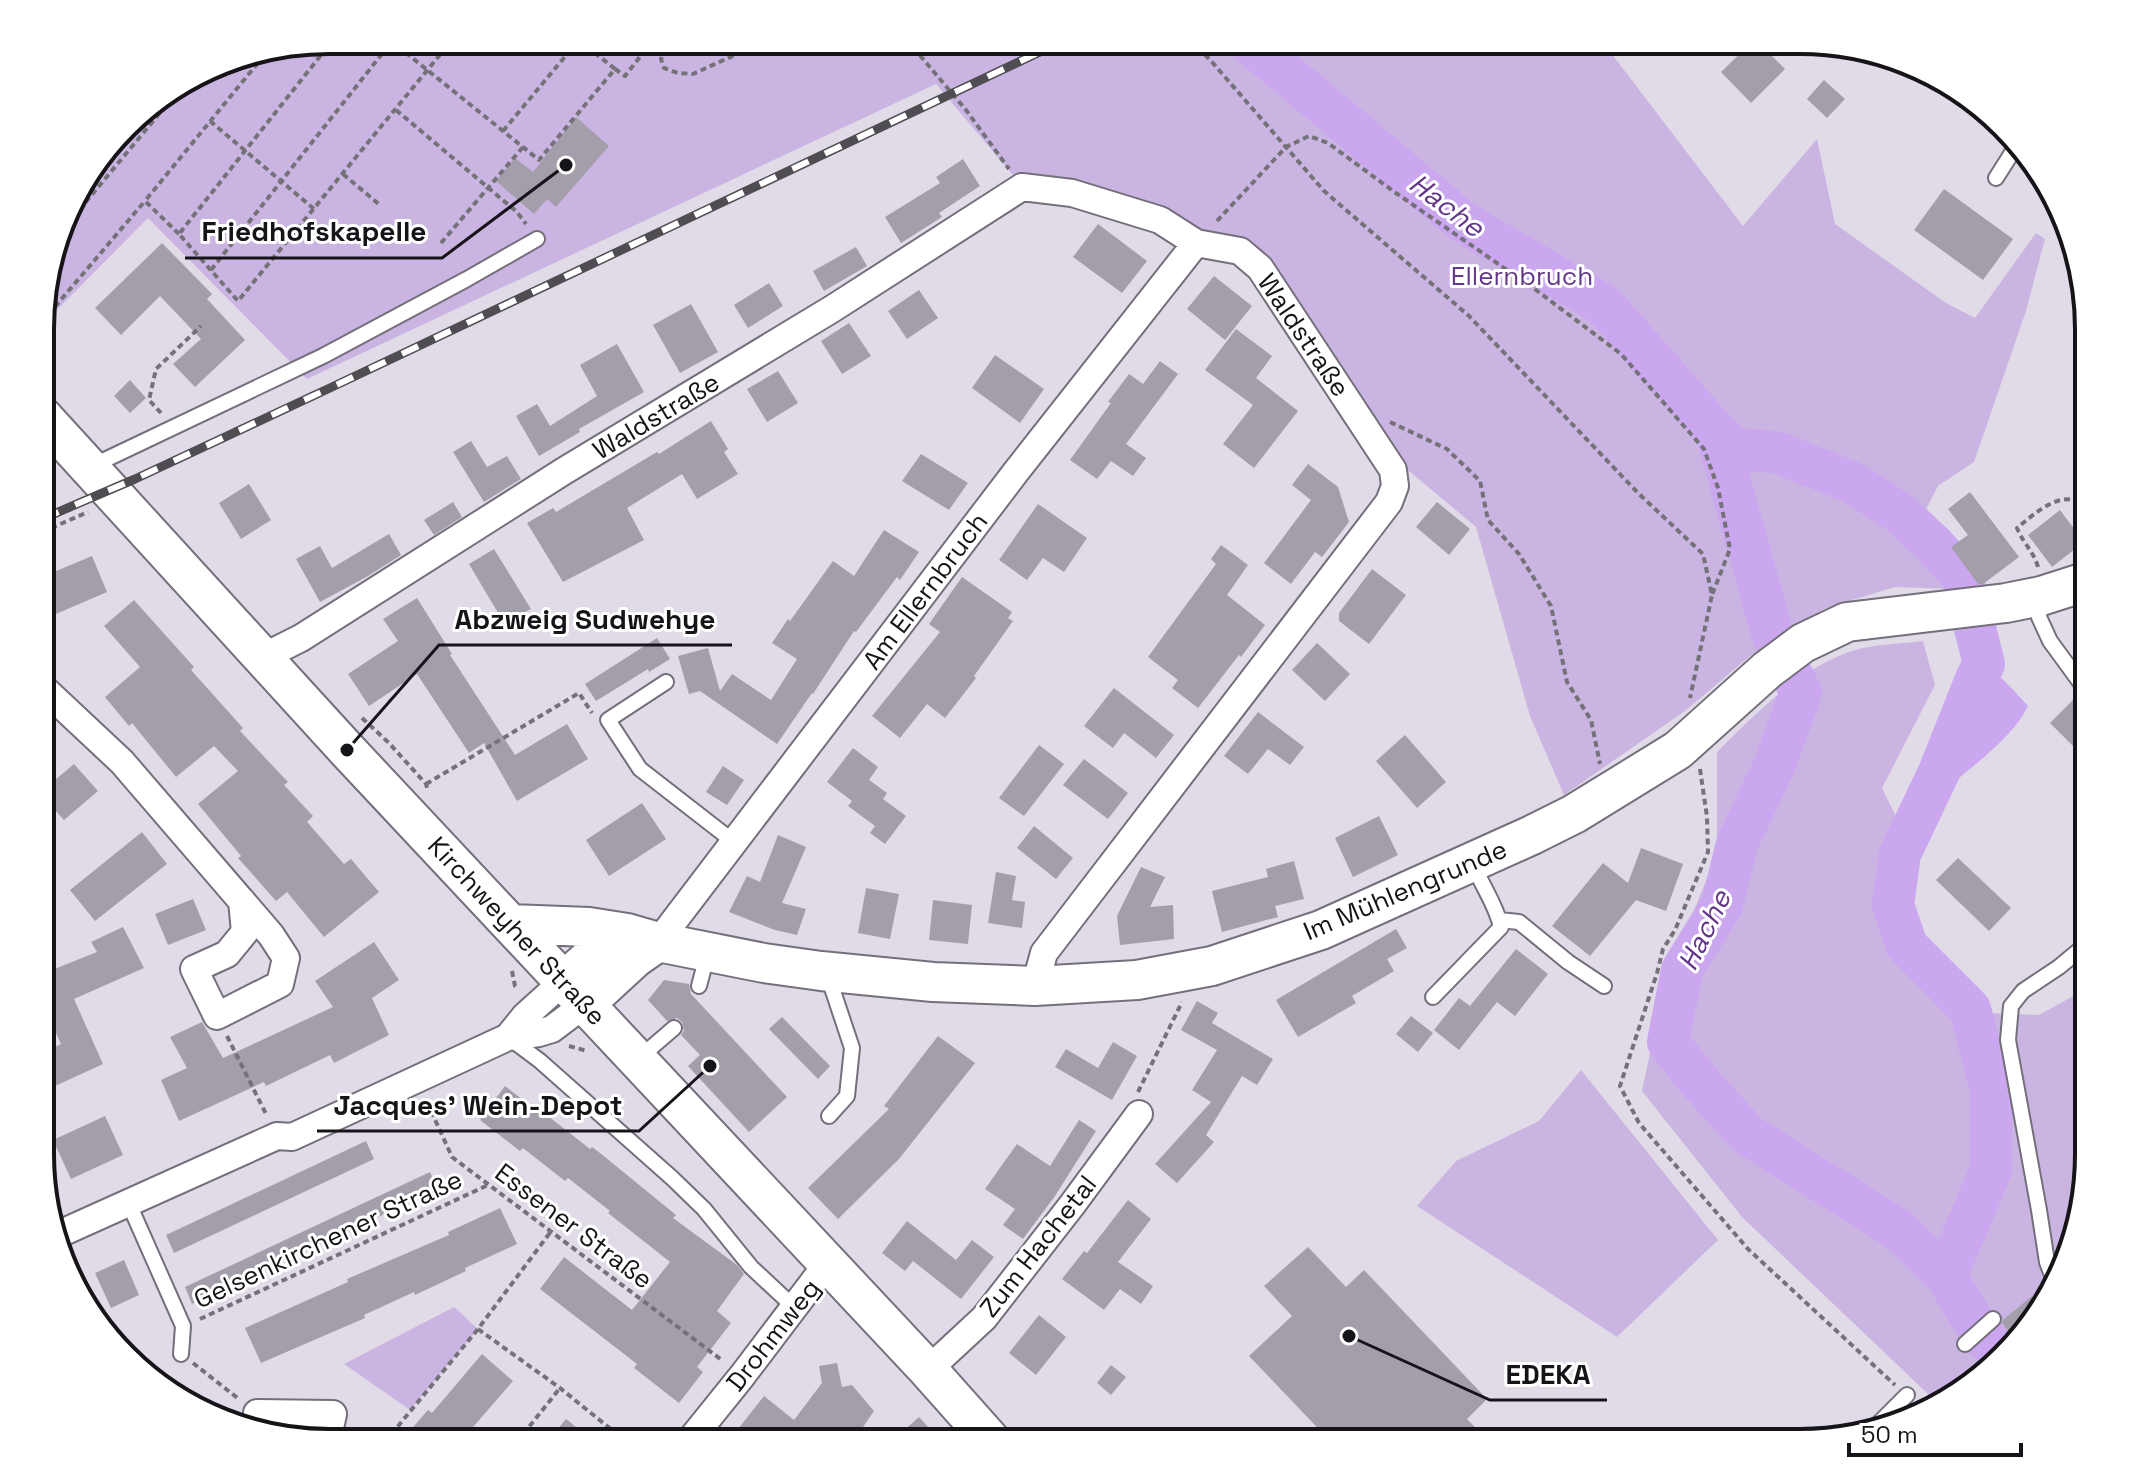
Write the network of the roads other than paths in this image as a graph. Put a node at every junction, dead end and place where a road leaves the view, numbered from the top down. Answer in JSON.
{"nodes":[{"id":1,"x":2011,"y":154,"type":"edge"},
{"id":2,"x":1996,"y":178,"type":"dead end"},
{"id":3,"x":537,"y":239,"type":"road end"},
{"id":4,"x":1196,"y":243,"type":"junction"},
{"id":5,"x":54,"y":429,"type":"edge"},
{"id":6,"x":89,"y":467,"type":"junction"},
{"id":7,"x":2074,"y":585,"type":"edge"},
{"id":8,"x":2041,"y":596,"type":"junction"},
{"id":9,"x":263,"y":657,"type":"junction"},
{"id":10,"x":2074,"y":674,"type":"edge"},
{"id":11,"x":666,"y":682,"type":"dead end"},
{"id":12,"x":54,"y":699,"type":"edge"},
{"id":13,"x":734,"y":842,"type":"junction"},
{"id":14,"x":1473,"y":862,"type":"junction"},
{"id":15,"x":242,"y":901,"type":"junction"},
{"id":16,"x":1499,"y":920,"type":"junction"},
{"id":17,"x":510,"y":924,"type":"junction"},
{"id":18,"x":642,"y":937,"type":"junction"},
{"id":19,"x":2074,"y":955,"type":"edge"},
{"id":20,"x":833,"y":972,"type":"junction"},
{"id":21,"x":1035,"y":986,"type":"junction"},
{"id":22,"x":1604,"y":986,"type":"dead end"},
{"id":23,"x":575,"y":992,"type":"junction"},
{"id":24,"x":1433,"y":997,"type":"dead end"},
{"id":25,"x":674,"y":1028,"type":"dead end"},
{"id":26,"x":508,"y":1037,"type":"junction"},
{"id":27,"x":638,"y":1060,"type":"junction"},
{"id":28,"x":1139,"y":1114,"type":"road end"},
{"id":29,"x":829,"y":1116,"type":"dead end"},
{"id":30,"x":129,"y":1204,"type":"junction"},
{"id":31,"x":65,"y":1229,"type":"edge"},
{"id":32,"x":827,"y":1264,"type":"junction"},
{"id":33,"x":2050,"y":1269,"type":"edge"},
{"id":34,"x":795,"y":1308,"type":"junction"},
{"id":35,"x":1993,"y":1319,"type":"dead end"},
{"id":36,"x":1965,"y":1344,"type":"dead end"},
{"id":37,"x":181,"y":1354,"type":"road end"},
{"id":38,"x":928,"y":1370,"type":"junction"},
{"id":39,"x":1907,"y":1395,"type":"road end"},
{"id":40,"x":257,"y":1413,"type":"road end"},
{"id":41,"x":1888,"y":1414,"type":"edge"},
{"id":42,"x":330,"y":1428,"type":"edge"},
{"id":43,"x":700,"y":1428,"type":"edge"},
{"id":44,"x":980,"y":1428,"type":"edge"}],
"edges":[{"from":1,"to":2,"type":"lane"},
{"from":3,"to":6,"type":"lane"},
{"from":4,"to":9,"type":"street","name":"Waldstraße"},
{"from":4,"to":13,"type":"street","name":"Am Ellernbruch"},
{"from":4,"to":21,"type":"street","name":"Waldstraße"},
{"from":5,"to":6,"type":"main road","name":"Kirchweyher Straße"},
{"from":6,"to":9,"type":"main road","name":"Kirchweyher Straße"},
{"from":7,"to":8,"type":"main road","name":"Im Mühlengrunde"},
{"from":8,"to":10,"type":"lane"},
{"from":8,"to":14,"type":"main road","name":"Im Mühlengrunde"},
{"from":9,"to":17,"type":"main road","name":"Kirchweyher Straße"},
{"from":11,"to":13,"type":"lane"},
{"from":12,"to":15,"type":"street"},
{"from":13,"to":18,"type":"street","name":"Am Ellernbruch"},
{"from":14,"to":16,"type":"lane"},
{"from":14,"to":21,"type":"main road","name":"Im Mühlengrunde"},
{"from":15,"to":15,"type":"street"},
{"from":16,"to":22,"type":"lane"},
{"from":16,"to":24,"type":"lane"},
{"from":17,"to":18,"type":"main road","name":"Im Mühlengrunde"},
{"from":17,"to":23,"type":"main road","name":"Kirchweyher Straße"},
{"from":18,"to":20,"type":"main road","name":"Im Mühlengrunde"},
{"from":18,"to":23,"type":"main road"},
{"from":19,"to":33,"type":"lane"},
{"from":20,"to":21,"type":"main road","name":"Im Mühlengrunde"},
{"from":20,"to":29,"type":"lane"},
{"from":23,"to":26,"type":"street"},
{"from":23,"to":27,"type":"main road","name":"Kirchweyher Straße"},
{"from":25,"to":27,"type":"lane"},
{"from":26,"to":30,"type":"street"},
{"from":26,"to":34,"type":"lane"},
{"from":27,"to":32,"type":"main road","name":"Kirchweyher Straße"},
{"from":28,"to":38,"type":"street","name":"Zum Hachetal"},
{"from":30,"to":31,"type":"street"},
{"from":30,"to":37,"type":"lane"},
{"from":32,"to":34,"type":"street","name":"Drohmweg"},
{"from":32,"to":38,"type":"main road","name":"Kirchweyher Straße"},
{"from":34,"to":43,"type":"street","name":"Drohmweg"},
{"from":35,"to":36,"type":"lane"},
{"from":38,"to":44,"type":"main road","name":"Kirchweyher Straße"},
{"from":39,"to":41,"type":"lane"},
{"from":40,"to":42,"type":"street"}]}
